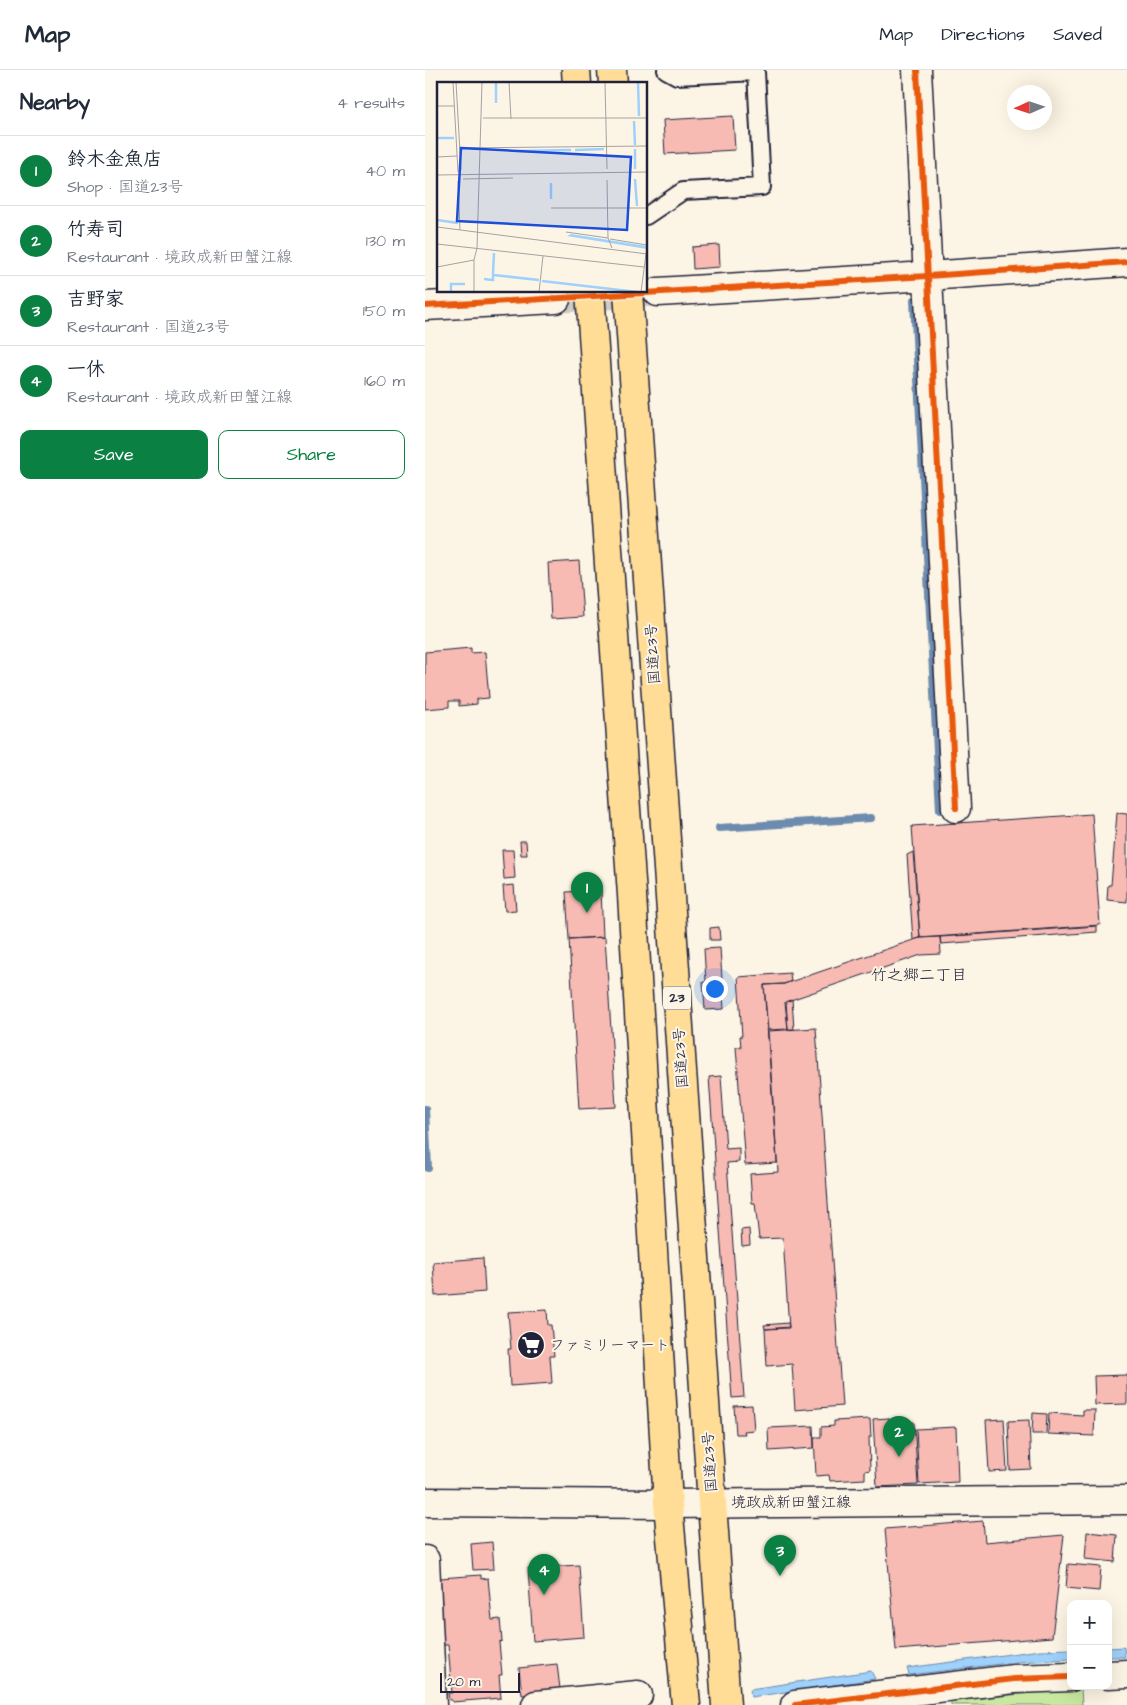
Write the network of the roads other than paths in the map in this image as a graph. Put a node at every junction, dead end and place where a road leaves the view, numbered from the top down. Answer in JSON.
{"nodes":[{"id":1,"x":666,"y":70,"type":"edge"},
{"id":2,"x":917,"y":70,"type":"edge"},
{"id":3,"x":647,"y":215,"type":"edge"},
{"id":4,"x":1127,"y":262,"type":"edge"},
{"id":5,"x":928,"y":276,"type":"junction"},
{"id":6,"x":591,"y":292,"type":"edge"},
{"id":7,"x":628,"y":292,"type":"edge"},
{"id":8,"x":658,"y":292,"type":"tunnel mouth"},
{"id":9,"x":556,"y":299,"type":"tunnel mouth"},
{"id":10,"x":425,"y":306,"type":"edge"},
{"id":11,"x":956,"y":808,"type":"dead end"},
{"id":12,"x":1127,"y":1500,"type":"edge"},
{"id":13,"x":425,"y":1502,"type":"edge"},
{"id":14,"x":712,"y":1503,"type":"junction"},
{"id":15,"x":668,"y":1504,"type":"junction"},
{"id":16,"x":425,"y":1560,"type":"edge"},
{"id":17,"x":1127,"y":1674,"type":"edge"},
{"id":18,"x":1112,"y":1675,"type":"edge"},
{"id":19,"x":1067,"y":1677,"type":"edge"},
{"id":20,"x":637,"y":1695,"type":"dead end"},
{"id":21,"x":432,"y":1705,"type":"edge"},
{"id":22,"x":536,"y":1705,"type":"edge"},
{"id":23,"x":686,"y":1705,"type":"edge"},
{"id":24,"x":725,"y":1705,"type":"edge"},
{"id":25,"x":795,"y":1705,"type":"edge"}],
"edges":[{"from":1,"to":3,"type":"lane"},
{"from":2,"to":5,"type":"street"},
{"from":4,"to":5,"type":"street"},
{"from":5,"to":8,"type":"street"},
{"from":5,"to":11,"type":"street"},
{"from":6,"to":15,"type":"highway"},
{"from":7,"to":14,"type":"highway","name":"国道23号","number":"23"},
{"from":9,"to":10,"type":"street"},
{"from":12,"to":14,"type":"street","name":"境政成新田蟹江線"},
{"from":13,"to":15,"type":"street","name":"境政成新田蟹江線"},
{"from":14,"to":15,"type":"street","name":"境政成新田蟹江線"},
{"from":14,"to":24,"type":"highway","name":"国道23号","number":"23"},
{"from":15,"to":23,"type":"highway"},
{"from":16,"to":21,"type":"street"},
{"from":17,"to":18,"type":"street"},
{"from":19,"to":25,"type":"street"},
{"from":20,"to":22,"type":"street"}]}
